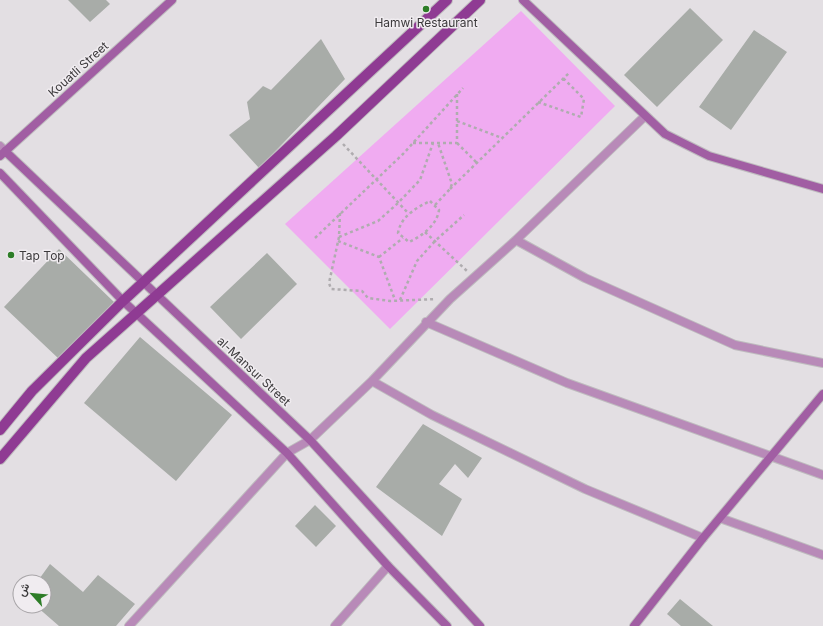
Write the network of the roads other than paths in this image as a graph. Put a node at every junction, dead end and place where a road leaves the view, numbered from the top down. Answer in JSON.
{"nodes":[{"id":1,"x":172,"y":0,"type":"edge"},
{"id":2,"x":447,"y":0,"type":"edge"},
{"id":3,"x":480,"y":0,"type":"edge"},
{"id":4,"x":523,"y":0,"type":"edge"},
{"id":5,"x":645,"y":116,"type":"junction"},
{"id":6,"x":2,"y":151,"type":"edge"},
{"id":7,"x":0,"y":173,"type":"edge"},
{"id":8,"x":823,"y":189,"type":"edge"},
{"id":9,"x":516,"y":240,"type":"junction"},
{"id":10,"x":142,"y":283,"type":"junction"},
{"id":11,"x":156,"y":296,"type":"junction"},
{"id":12,"x":123,"y":301,"type":"junction"},
{"id":13,"x":137,"y":313,"type":"junction"},
{"id":14,"x":426,"y":322,"type":"junction"},
{"id":15,"x":823,"y":363,"type":"edge"},
{"id":16,"x":372,"y":381,"type":"junction"},
{"id":17,"x":823,"y":394,"type":"edge"},
{"id":18,"x":0,"y":430,"type":"edge"},
{"id":19,"x":310,"y":440,"type":"junction"},
{"id":20,"x":287,"y":453,"type":"junction"},
{"id":21,"x":770,"y":457,"type":"junction"},
{"id":22,"x":0,"y":459,"type":"edge"},
{"id":23,"x":823,"y":475,"type":"edge"},
{"id":24,"x":720,"y":518,"type":"junction"},
{"id":25,"x":703,"y":538,"type":"junction"},
{"id":26,"x":823,"y":554,"type":"edge"},
{"id":27,"x":388,"y":566,"type":"junction"},
{"id":28,"x":129,"y":626,"type":"edge"},
{"id":29,"x":335,"y":626,"type":"edge"},
{"id":30,"x":447,"y":626,"type":"edge"},
{"id":31,"x":480,"y":626,"type":"edge"},
{"id":32,"x":634,"y":626,"type":"edge"}],
"edges":[{"from":1,"to":6,"type":"main road","name":"Kouatli Street"},
{"from":2,"to":10,"type":"main road"},
{"from":3,"to":11,"type":"main road"},
{"from":4,"to":5,"type":"main road"},
{"from":5,"to":8,"type":"main road"},
{"from":5,"to":9,"type":"street"},
{"from":6,"to":10,"type":"main road","name":"al-Mansur Street"},
{"from":7,"to":12,"type":"main road"},
{"from":9,"to":14,"type":"street"},
{"from":9,"to":15,"type":"street"},
{"from":10,"to":11,"type":"main road","name":"al-Mansur Street"},
{"from":10,"to":12,"type":"main road"},
{"from":11,"to":13,"type":"main road"},
{"from":11,"to":19,"type":"main road","name":"al-Mansur Street"},
{"from":12,"to":13,"type":"main road"},
{"from":12,"to":18,"type":"main road"},
{"from":13,"to":20,"type":"main road"},
{"from":13,"to":22,"type":"main road"},
{"from":14,"to":16,"type":"street"},
{"from":14,"to":21,"type":"street"},
{"from":16,"to":19,"type":"street"},
{"from":16,"to":25,"type":"street"},
{"from":17,"to":21,"type":"main road"},
{"from":19,"to":20,"type":"street"},
{"from":19,"to":31,"type":"main road","name":"al-Mansur Street"},
{"from":20,"to":27,"type":"main road"},
{"from":20,"to":28,"type":"street"},
{"from":21,"to":23,"type":"street"},
{"from":21,"to":24,"type":"main road"},
{"from":24,"to":25,"type":"main road"},
{"from":24,"to":26,"type":"street"},
{"from":25,"to":32,"type":"main road"},
{"from":27,"to":29,"type":"street"},
{"from":27,"to":30,"type":"main road"}]}
